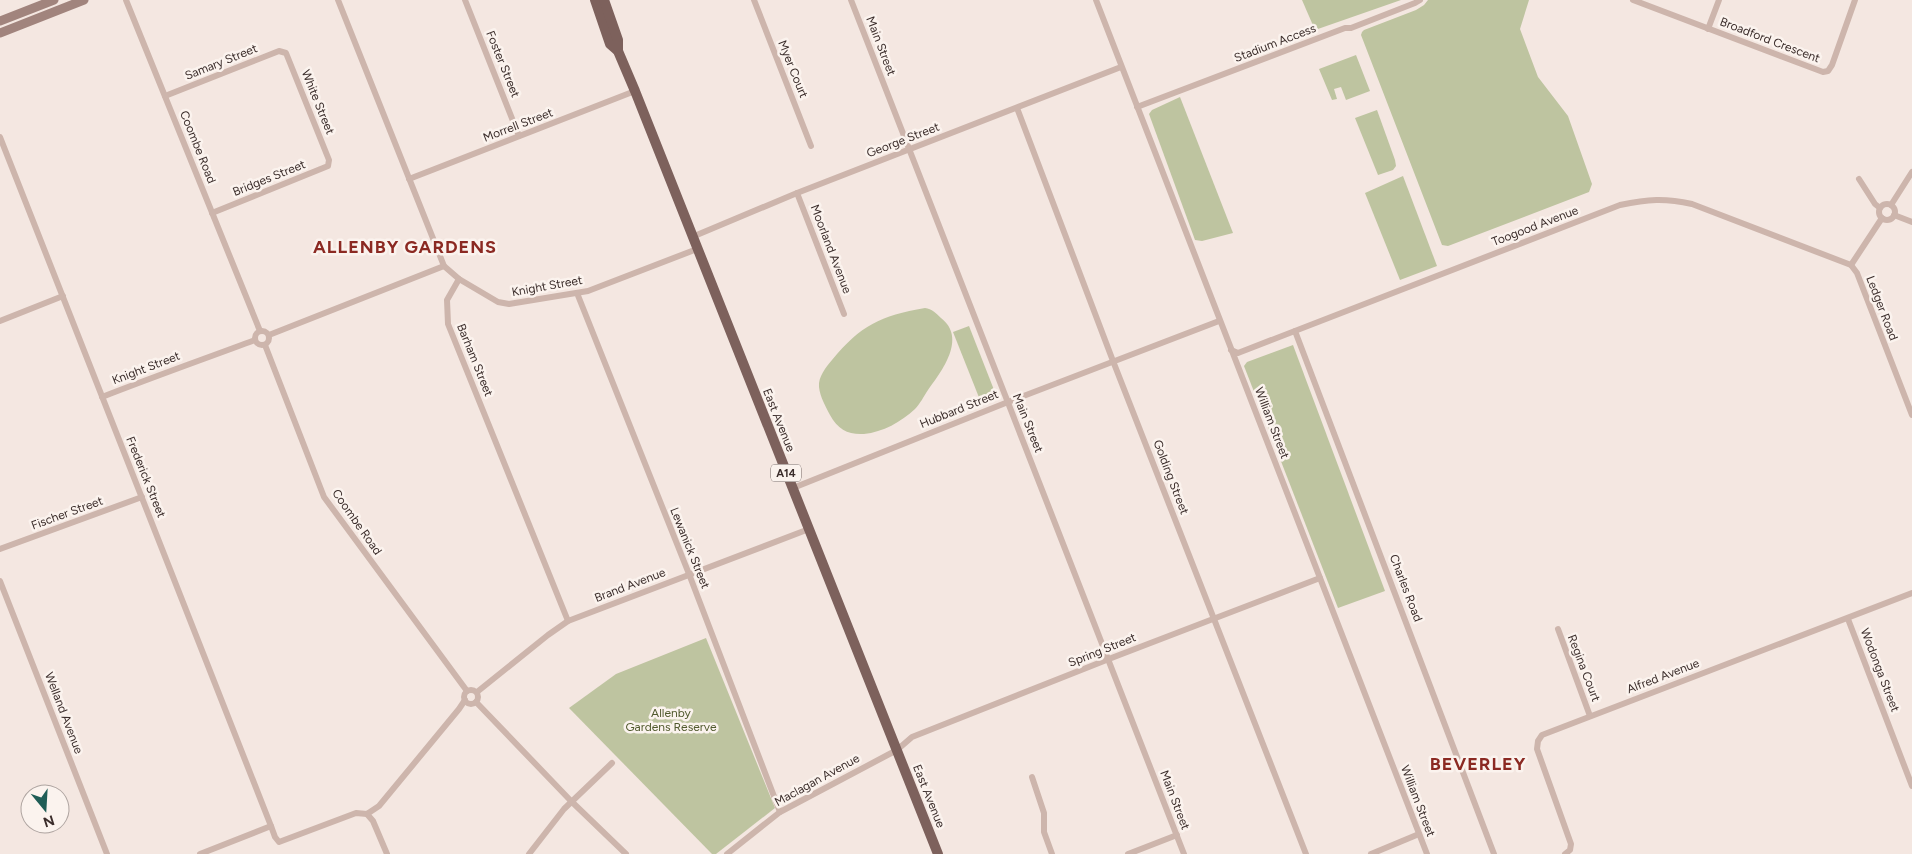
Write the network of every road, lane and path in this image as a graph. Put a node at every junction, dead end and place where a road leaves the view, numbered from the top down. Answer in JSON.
{"nodes":[{"id":1,"x":54,"y":0,"type":"edge"},
{"id":2,"x":84,"y":0,"type":"edge"},
{"id":3,"x":126,"y":0,"type":"edge"},
{"id":4,"x":338,"y":0,"type":"edge"},
{"id":5,"x":465,"y":0,"type":"edge"},
{"id":6,"x":595,"y":0,"type":"edge"},
{"id":7,"x":604,"y":0,"type":"edge"},
{"id":8,"x":754,"y":0,"type":"edge"},
{"id":9,"x":851,"y":0,"type":"edge"},
{"id":10,"x":1096,"y":0,"type":"edge"},
{"id":11,"x":1420,"y":0,"type":"edge"},
{"id":12,"x":1634,"y":0,"type":"edge"},
{"id":13,"x":1719,"y":0,"type":"edge"},
{"id":14,"x":1855,"y":0,"type":"edge"},
{"id":15,"x":0,"y":21,"type":"edge"},
{"id":16,"x":1708,"y":29,"type":"junction"},
{"id":17,"x":0,"y":34,"type":"edge"},
{"id":18,"x":618,"y":51,"type":"junction"},
{"id":19,"x":286,"y":53,"type":"joint"},
{"id":20,"x":1122,"y":67,"type":"junction"},
{"id":21,"x":635,"y":92,"type":"junction"},
{"id":22,"x":165,"y":96,"type":"junction"},
{"id":23,"x":1137,"y":107,"type":"junction"},
{"id":24,"x":1017,"y":108,"type":"junction"},
{"id":25,"x":519,"y":136,"type":"junction"},
{"id":26,"x":0,"y":137,"type":"edge"},
{"id":27,"x":811,"y":146,"type":"dead end"},
{"id":28,"x":910,"y":150,"type":"junction"},
{"id":29,"x":329,"y":160,"type":"joint"},
{"id":30,"x":1912,"y":172,"type":"edge"},
{"id":31,"x":409,"y":179,"type":"junction"},
{"id":32,"x":1859,"y":179,"type":"dead end"},
{"id":33,"x":797,"y":193,"type":"junction"},
{"id":34,"x":1891,"y":205,"type":"junction"},
{"id":35,"x":1880,"y":208,"type":"junction"},
{"id":36,"x":212,"y":213,"type":"junction"},
{"id":37,"x":1894,"y":215,"type":"junction"},
{"id":38,"x":1882,"y":218,"type":"junction"},
{"id":39,"x":1912,"y":222,"type":"edge"},
{"id":40,"x":692,"y":237,"type":"junction"},
{"id":41,"x":697,"y":249,"type":"junction"},
{"id":42,"x":1851,"y":265,"type":"junction"},
{"id":43,"x":444,"y":266,"type":"junction"},
{"id":44,"x":459,"y":279,"type":"junction"},
{"id":45,"x":577,"y":293,"type":"junction"},
{"id":46,"x":63,"y":296,"type":"junction"},
{"id":47,"x":844,"y":314,"type":"dead end"},
{"id":48,"x":0,"y":321,"type":"edge"},
{"id":49,"x":1219,"y":321,"type":"junction"},
{"id":50,"x":260,"y":331,"type":"junction"},
{"id":51,"x":1295,"y":331,"type":"junction"},
{"id":52,"x":268,"y":335,"type":"junction"},
{"id":53,"x":255,"y":340,"type":"junction"},
{"id":54,"x":264,"y":345,"type":"junction"},
{"id":55,"x":1231,"y":350,"type":"junction"},
{"id":56,"x":1113,"y":361,"type":"junction"},
{"id":57,"x":102,"y":397,"type":"junction"},
{"id":58,"x":1008,"y":402,"type":"junction"},
{"id":59,"x":1912,"y":415,"type":"edge"},
{"id":60,"x":793,"y":488,"type":"junction"},
{"id":61,"x":142,"y":497,"type":"junction"},
{"id":62,"x":809,"y":529,"type":"junction"},
{"id":63,"x":0,"y":550,"type":"edge"},
{"id":64,"x":689,"y":574,"type":"junction"},
{"id":65,"x":1320,"y":578,"type":"junction"},
{"id":66,"x":0,"y":581,"type":"edge"},
{"id":67,"x":1912,"y":593,"type":"edge"},
{"id":68,"x":1214,"y":618,"type":"junction"},
{"id":69,"x":1848,"y":619,"type":"junction"},
{"id":70,"x":568,"y":621,"type":"junction"},
{"id":71,"x":1558,"y":629,"type":"dead end"},
{"id":72,"x":1108,"y":659,"type":"junction"},
{"id":73,"x":467,"y":691,"type":"junction"},
{"id":74,"x":477,"y":692,"type":"junction"},
{"id":75,"x":465,"y":700,"type":"junction"},
{"id":76,"x":476,"y":702,"type":"junction"},
{"id":77,"x":1590,"y":716,"type":"junction"},
{"id":78,"x":897,"y":750,"type":"junction"},
{"id":79,"x":612,"y":763,"type":"dead end"},
{"id":80,"x":1032,"y":777,"type":"dead end"},
{"id":81,"x":1912,"y":786,"type":"edge"},
{"id":82,"x":571,"y":801,"type":"junction"},
{"id":83,"x":780,"y":812,"type":"junction"},
{"id":84,"x":367,"y":814,"type":"junction"},
{"id":85,"x":271,"y":826,"type":"junction"},
{"id":86,"x":1419,"y":834,"type":"junction"},
{"id":87,"x":1177,"y":835,"type":"junction"},
{"id":88,"x":107,"y":854,"type":"edge"},
{"id":89,"x":200,"y":854,"type":"edge"},
{"id":90,"x":387,"y":854,"type":"edge"},
{"id":91,"x":529,"y":854,"type":"edge"},
{"id":92,"x":626,"y":854,"type":"edge"},
{"id":93,"x":727,"y":854,"type":"edge"},
{"id":94,"x":938,"y":854,"type":"edge"},
{"id":95,"x":1052,"y":854,"type":"edge"},
{"id":96,"x":1128,"y":854,"type":"edge"},
{"id":97,"x":1184,"y":854,"type":"edge"},
{"id":98,"x":1306,"y":854,"type":"edge"},
{"id":99,"x":1371,"y":854,"type":"edge"},
{"id":100,"x":1427,"y":854,"type":"edge"},
{"id":101,"x":1494,"y":854,"type":"edge"},
{"id":102,"x":1565,"y":854,"type":"edge"}],
"edges":[{"from":1,"to":15,"type":"main road"},
{"from":2,"to":17,"type":"main road"},
{"from":3,"to":22,"type":"street","name":"Coombe Road"},
{"from":4,"to":31,"type":"street"},
{"from":5,"to":25,"type":"street","name":"Foster Street"},
{"from":6,"to":18,"type":"main road","name":"East Avenue","number":"A14"},
{"from":7,"to":18,"type":"main road","name":"East Avenue","number":"A14"},
{"from":8,"to":27,"type":"street","name":"Myer Court"},
{"from":9,"to":28,"type":"street","name":"Main Street"},
{"from":10,"to":20,"type":"street","name":"William Street"},
{"from":11,"to":23,"type":"street","name":"Stadium Access"},
{"from":12,"to":16,"type":"street","name":"Broadford Crescent"},
{"from":13,"to":16,"type":"street"},
{"from":14,"to":16,"type":"street","name":"Broadford Crescent"},
{"from":18,"to":21,"type":"main road","name":"East Avenue","number":"A14"},
{"from":19,"to":22,"type":"street","name":"Samary Street"},
{"from":19,"to":29,"type":"street","name":"White Street"},
{"from":20,"to":23,"type":"street","name":"William Street"},
{"from":20,"to":24,"type":"street","name":"George Street"},
{"from":21,"to":25,"type":"street","name":"Morrell Street"},
{"from":21,"to":40,"type":"main road","name":"East Avenue","number":"A14"},
{"from":22,"to":36,"type":"street","name":"Coombe Road"},
{"from":23,"to":49,"type":"street","name":"William Street"},
{"from":24,"to":28,"type":"street","name":"George Street"},
{"from":24,"to":56,"type":"street","name":"Golding Street"},
{"from":25,"to":31,"type":"street","name":"Morrell Street"},
{"from":26,"to":46,"type":"street","name":"Frederick Street"},
{"from":28,"to":33,"type":"street","name":"George Street"},
{"from":28,"to":58,"type":"street","name":"Main Street"},
{"from":29,"to":36,"type":"street","name":"Bridges Street"},
{"from":30,"to":34,"type":"street"},
{"from":31,"to":43,"type":"street"},
{"from":32,"to":35,"type":"street"},
{"from":33,"to":40,"type":"street","name":"George Street"},
{"from":33,"to":47,"type":"street","name":"Moorland Avenue"},
{"from":34,"to":35,"type":"street"},
{"from":34,"to":37,"type":"street"},
{"from":35,"to":38,"type":"street"},
{"from":36,"to":50,"type":"street","name":"Coombe Road"},
{"from":37,"to":38,"type":"street"},
{"from":37,"to":39,"type":"street"},
{"from":38,"to":42,"type":"street"},
{"from":40,"to":41,"type":"main road","name":"East Avenue","number":"A14"},
{"from":41,"to":45,"type":"street","name":"Knight Street"},
{"from":41,"to":60,"type":"main road","name":"East Avenue","number":"A14"},
{"from":42,"to":51,"type":"street","name":"Toogood Avenue"},
{"from":42,"to":59,"type":"street","name":"Ledger Road"},
{"from":43,"to":44,"type":"street"},
{"from":43,"to":52,"type":"street"},
{"from":44,"to":45,"type":"street","name":"Knight Street"},
{"from":44,"to":70,"type":"street","name":"Barham Street"},
{"from":45,"to":64,"type":"street","name":"Lewanick Street"},
{"from":46,"to":48,"type":"street"},
{"from":46,"to":57,"type":"street","name":"Frederick Street"},
{"from":49,"to":55,"type":"street","name":"William Street"},
{"from":49,"to":56,"type":"street","name":"Hubbard Street"},
{"from":50,"to":52,"type":"street"},
{"from":50,"to":53,"type":"street"},
{"from":51,"to":55,"type":"street","name":"Toogood Avenue"},
{"from":51,"to":101,"type":"street","name":"Charles Road"},
{"from":52,"to":54,"type":"street"},
{"from":53,"to":54,"type":"street"},
{"from":53,"to":57,"type":"street","name":"Knight Street"},
{"from":54,"to":73,"type":"street","name":"Coombe Road"},
{"from":55,"to":65,"type":"street","name":"William Street"},
{"from":56,"to":58,"type":"street","name":"Hubbard Street"},
{"from":56,"to":68,"type":"street","name":"Golding Street"},
{"from":57,"to":61,"type":"street","name":"Frederick Street"},
{"from":58,"to":60,"type":"street","name":"Hubbard Street"},
{"from":58,"to":72,"type":"street","name":"Main Street"},
{"from":60,"to":62,"type":"main road","name":"East Avenue","number":"A14"},
{"from":61,"to":63,"type":"street","name":"Fischer Street"},
{"from":61,"to":85,"type":"street","name":"Frederick Street"},
{"from":62,"to":64,"type":"street","name":"Brand Avenue"},
{"from":62,"to":78,"type":"main road","name":"East Avenue","number":"A14"},
{"from":64,"to":70,"type":"street","name":"Brand Avenue"},
{"from":64,"to":83,"type":"street","name":"Lewanick Street"},
{"from":65,"to":68,"type":"street","name":"Spring Street"},
{"from":65,"to":86,"type":"street","name":"William Street"},
{"from":66,"to":88,"type":"street","name":"Welland Avenue"},
{"from":67,"to":69,"type":"street","name":"Alfred Avenue"},
{"from":68,"to":72,"type":"street","name":"Spring Street"},
{"from":68,"to":98,"type":"street","name":"Golding Street"},
{"from":69,"to":77,"type":"street","name":"Alfred Avenue"},
{"from":69,"to":81,"type":"street","name":"Wodonga Street"},
{"from":70,"to":74,"type":"street","name":"Brand Avenue"},
{"from":71,"to":77,"type":"street","name":"Regina Court"},
{"from":72,"to":78,"type":"street","name":"Spring Street"},
{"from":72,"to":87,"type":"street","name":"Main Street"},
{"from":73,"to":74,"type":"street"},
{"from":73,"to":75,"type":"street"},
{"from":74,"to":76,"type":"street"},
{"from":75,"to":76,"type":"street"},
{"from":75,"to":84,"type":"street"},
{"from":76,"to":82,"type":"street"},
{"from":77,"to":102,"type":"street","name":"Alfred Avenue"},
{"from":78,"to":83,"type":"street","name":"Maclagan Avenue"},
{"from":78,"to":94,"type":"main road","name":"East Avenue","number":"A14"},
{"from":79,"to":82,"type":"street"},
{"from":80,"to":95,"type":"street"},
{"from":82,"to":91,"type":"street"},
{"from":82,"to":92,"type":"street"},
{"from":83,"to":93,"type":"street","name":"Maclagan Avenue"},
{"from":84,"to":85,"type":"street"},
{"from":84,"to":90,"type":"street"},
{"from":85,"to":89,"type":"street"},
{"from":86,"to":99,"type":"street"},
{"from":86,"to":100,"type":"street","name":"William Street"},
{"from":87,"to":96,"type":"street"},
{"from":87,"to":97,"type":"street","name":"Main Street"}]}
